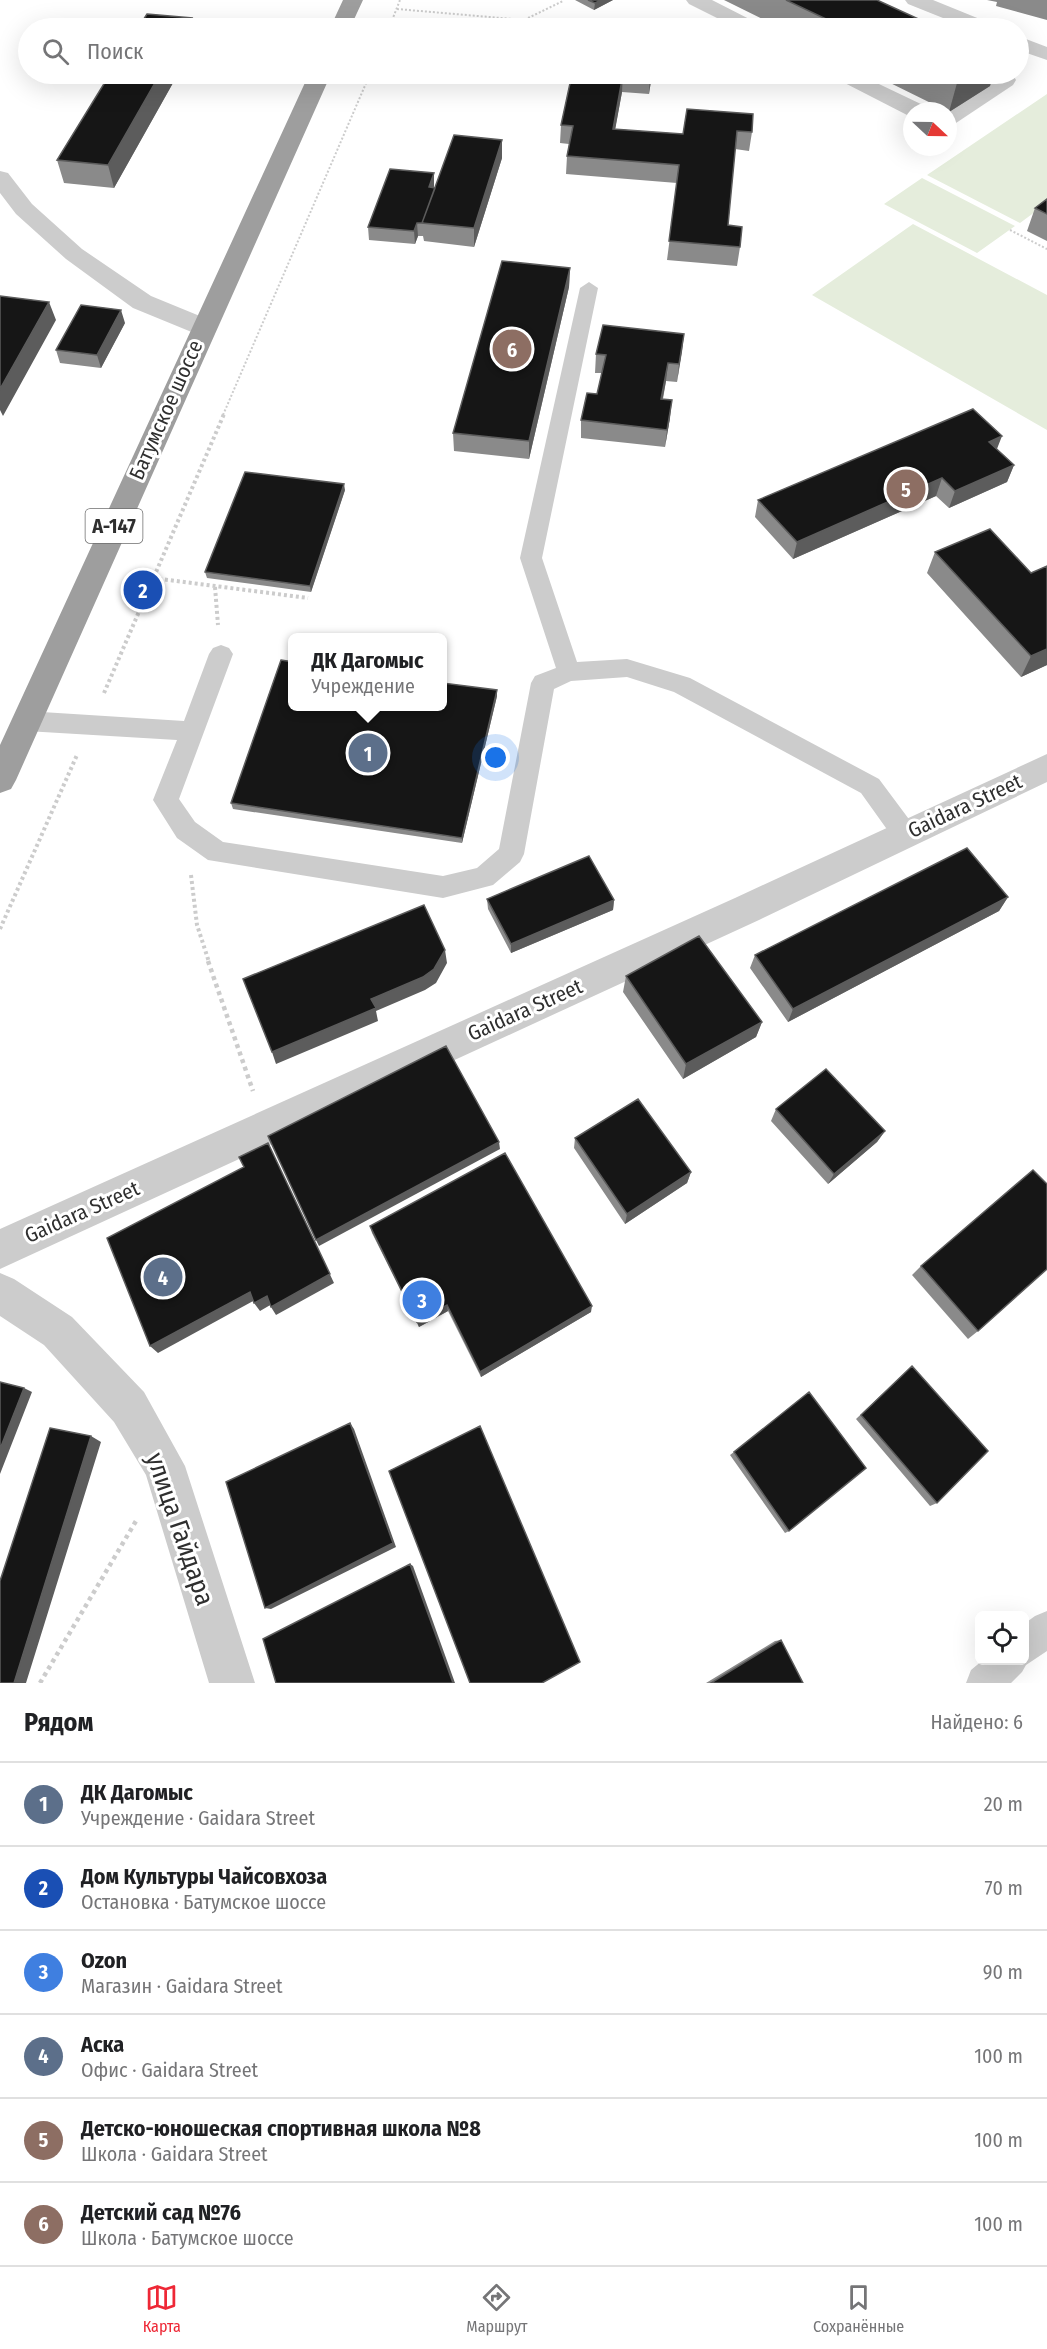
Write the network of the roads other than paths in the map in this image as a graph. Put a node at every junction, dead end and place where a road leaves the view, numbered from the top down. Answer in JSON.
{"nodes":[{"id":1,"x":353,"y":0,"type":"edge"},
{"id":2,"x":696,"y":0,"type":"edge"},
{"id":3,"x":924,"y":2,"type":"edge"},
{"id":4,"x":345,"y":18,"type":"edge"},
{"id":5,"x":732,"y":18,"type":"edge"},
{"id":6,"x":962,"y":18,"type":"edge"},
{"id":7,"x":315,"y":84,"type":"edge"},
{"id":8,"x":862,"y":84,"type":"edge"},
{"id":9,"x":992,"y":84,"type":"edge"},
{"id":10,"x":903,"y":104,"type":"edge"},
{"id":11,"x":957,"y":111,"type":"edge"},
{"id":12,"x":0,"y":178,"type":"edge"},
{"id":13,"x":589,"y":288,"type":"dead end"},
{"id":14,"x":204,"y":327,"type":"junction"},
{"id":15,"x":221,"y":654,"type":"road end"},
{"id":16,"x":569,"y":672,"type":"junction"},
{"id":17,"x":26,"y":721,"type":"junction"},
{"id":18,"x":192,"y":731,"type":"junction"},
{"id":19,"x":1047,"y":767,"type":"edge"},
{"id":20,"x":0,"y":780,"type":"edge"},
{"id":21,"x":905,"y":834,"type":"junction"},
{"id":22,"x":0,"y":1249,"type":"edge"},
{"id":23,"x":0,"y":1293,"type":"edge"},
{"id":24,"x":1047,"y":1628,"type":"edge"},
{"id":25,"x":1029,"y":1644,"type":"edge"},
{"id":26,"x":1004,"y":1665,"type":"edge"},
{"id":27,"x":232,"y":1683,"type":"edge"},
{"id":28,"x":984,"y":1683,"type":"edge"}],
"edges":[{"from":1,"to":4,"type":"highway"},
{"from":2,"to":5,"type":"street"},
{"from":3,"to":6,"type":"street"},
{"from":7,"to":14,"type":"highway","name":"Батумское шоссе","number":"А-147"},
{"from":8,"to":10,"type":"street"},
{"from":9,"to":11,"type":"street"},
{"from":12,"to":14,"type":"street"},
{"from":13,"to":16,"type":"lane"},
{"from":14,"to":17,"type":"highway","name":"Батумское шоссе","number":"А-147"},
{"from":15,"to":18,"type":"lane"},
{"from":16,"to":18,"type":"lane"},
{"from":16,"to":21,"type":"lane"},
{"from":17,"to":18,"type":"lane"},
{"from":17,"to":20,"type":"highway","name":"Батумское шоссе","number":"А-147"},
{"from":19,"to":21,"type":"street","name":"Gaidara Street"},
{"from":21,"to":22,"type":"street","name":"Gaidara Street"},
{"from":23,"to":27,"type":"street","name":"улица Гайдара"},
{"from":24,"to":25,"type":"lane"},
{"from":26,"to":28,"type":"lane"}]}
